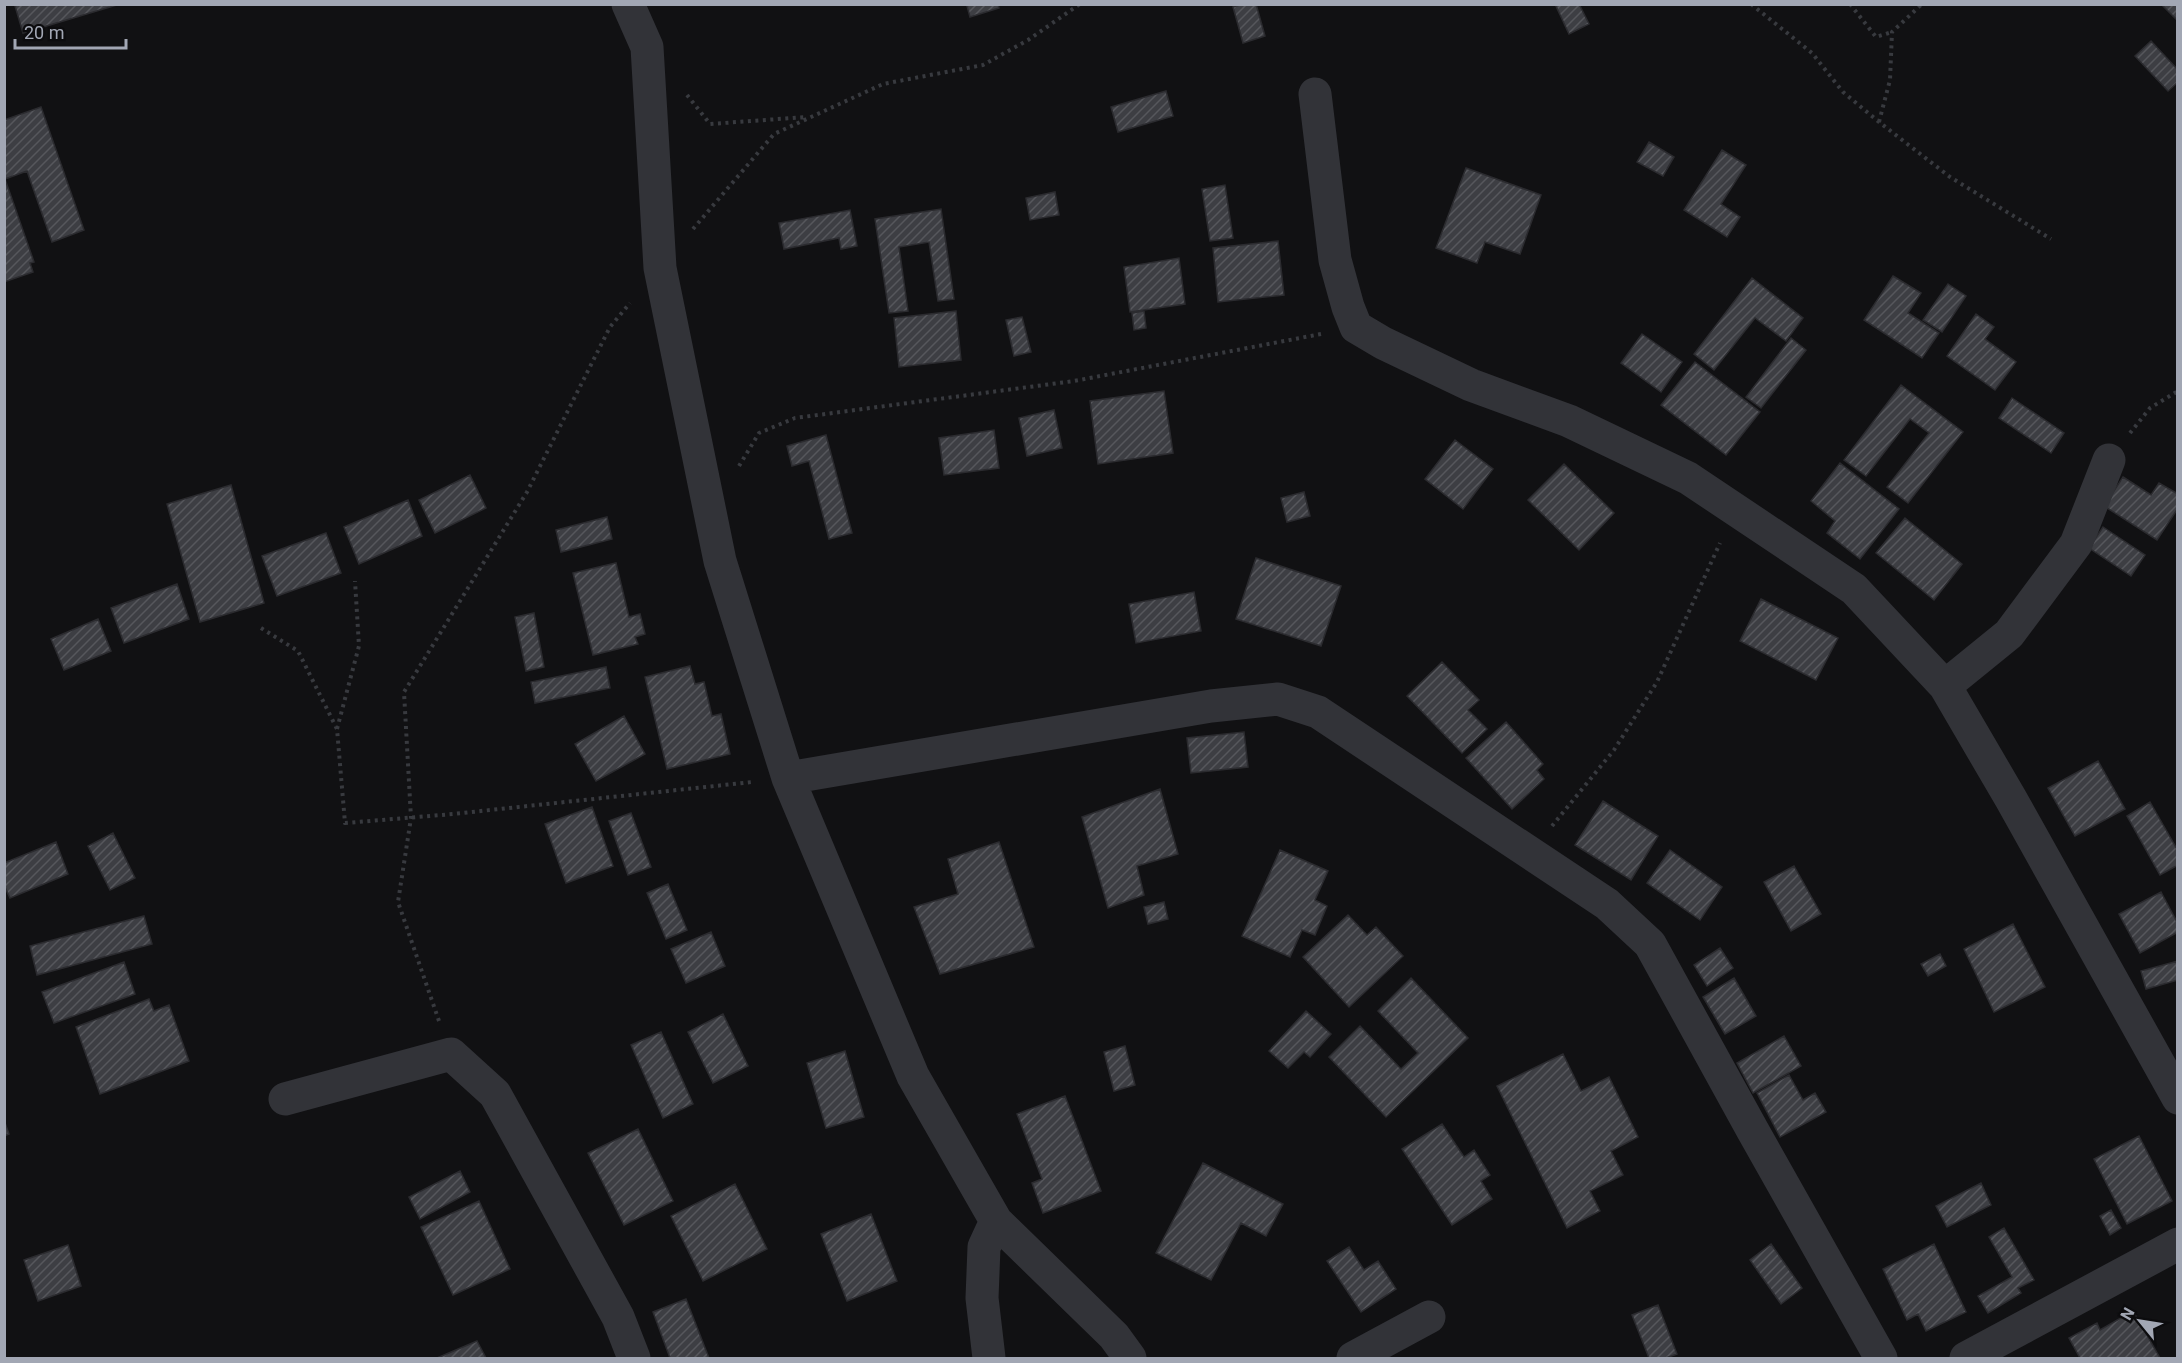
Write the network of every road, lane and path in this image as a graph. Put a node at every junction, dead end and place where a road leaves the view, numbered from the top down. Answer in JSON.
{"nodes":[{"id":1,"x":628,"y":4,"type":"edge"},
{"id":2,"x":1080,"y":4,"type":"edge"},
{"id":3,"x":1751,"y":4,"type":"edge"},
{"id":4,"x":1850,"y":4,"type":"edge"},
{"id":5,"x":1922,"y":4,"type":"edge"},
{"id":6,"x":1892,"y":32,"type":"junction"},
{"id":7,"x":1028,"y":40,"type":"dead end"},
{"id":8,"x":682,"y":90,"type":"dead end"},
{"id":9,"x":1315,"y":94,"type":"dead end"},
{"id":10,"x":810,"y":116,"type":"dead end"},
{"id":11,"x":1879,"y":122,"type":"junction"},
{"id":12,"x":2051,"y":240,"type":"dead end"},
{"id":13,"x":1356,"y":327,"type":"junction"},
{"id":14,"x":2178,"y":391,"type":"edge"},
{"id":15,"x":2109,"y":460,"type":"joint"},
{"id":16,"x":737,"y":472,"type":"dead end"},
{"id":17,"x":1736,"y":509,"type":"junction"},
{"id":18,"x":356,"y":581,"type":"dead end"},
{"id":19,"x":261,"y":628,"type":"dead end"},
{"id":20,"x":1945,"y":686,"type":"junction"},
{"id":21,"x":337,"y":729,"type":"junction"},
{"id":22,"x":788,"y":778,"type":"junction"},
{"id":23,"x":411,"y":818,"type":"junction"},
{"id":24,"x":1531,"y":853,"type":"junction"},
{"id":25,"x":451,"y":1054,"type":"junction"},
{"id":26,"x":2178,"y":1098,"type":"edge"},
{"id":27,"x":285,"y":1100,"type":"dead end"},
{"id":28,"x":996,"y":1221,"type":"junction"},
{"id":29,"x":2178,"y":1244,"type":"edge"},
{"id":30,"x":1429,"y":1317,"type":"dead end"},
{"id":31,"x":634,"y":1359,"type":"edge"},
{"id":32,"x":989,"y":1359,"type":"edge"},
{"id":33,"x":1130,"y":1359,"type":"edge"},
{"id":34,"x":1353,"y":1359,"type":"edge"},
{"id":35,"x":1881,"y":1359,"type":"edge"},
{"id":36,"x":1966,"y":1359,"type":"edge"}],
"edges":[{"from":1,"to":22,"type":"street"},
{"from":2,"to":7,"type":"path"},
{"from":3,"to":11,"type":"path"},
{"from":4,"to":6,"type":"path"},
{"from":5,"to":6,"type":"path"},
{"from":6,"to":11,"type":"path"},
{"from":8,"to":10,"type":"path"},
{"from":9,"to":13,"type":"street"},
{"from":11,"to":12,"type":"path"},
{"from":13,"to":16,"type":"path"},
{"from":13,"to":17,"type":"street"},
{"from":14,"to":15,"type":"path"},
{"from":15,"to":20,"type":"street"},
{"from":17,"to":20,"type":"street"},
{"from":17,"to":24,"type":"path"},
{"from":18,"to":21,"type":"path"},
{"from":19,"to":21,"type":"path"},
{"from":20,"to":26,"type":"street"},
{"from":21,"to":23,"type":"path"},
{"from":22,"to":23,"type":"path"},
{"from":22,"to":24,"type":"street"},
{"from":22,"to":28,"type":"street"},
{"from":23,"to":25,"type":"path"},
{"from":24,"to":35,"type":"street"},
{"from":25,"to":27,"type":"street"},
{"from":25,"to":31,"type":"street"},
{"from":28,"to":32,"type":"street"},
{"from":28,"to":33,"type":"street"},
{"from":29,"to":36,"type":"street"},
{"from":30,"to":34,"type":"street"}]}
